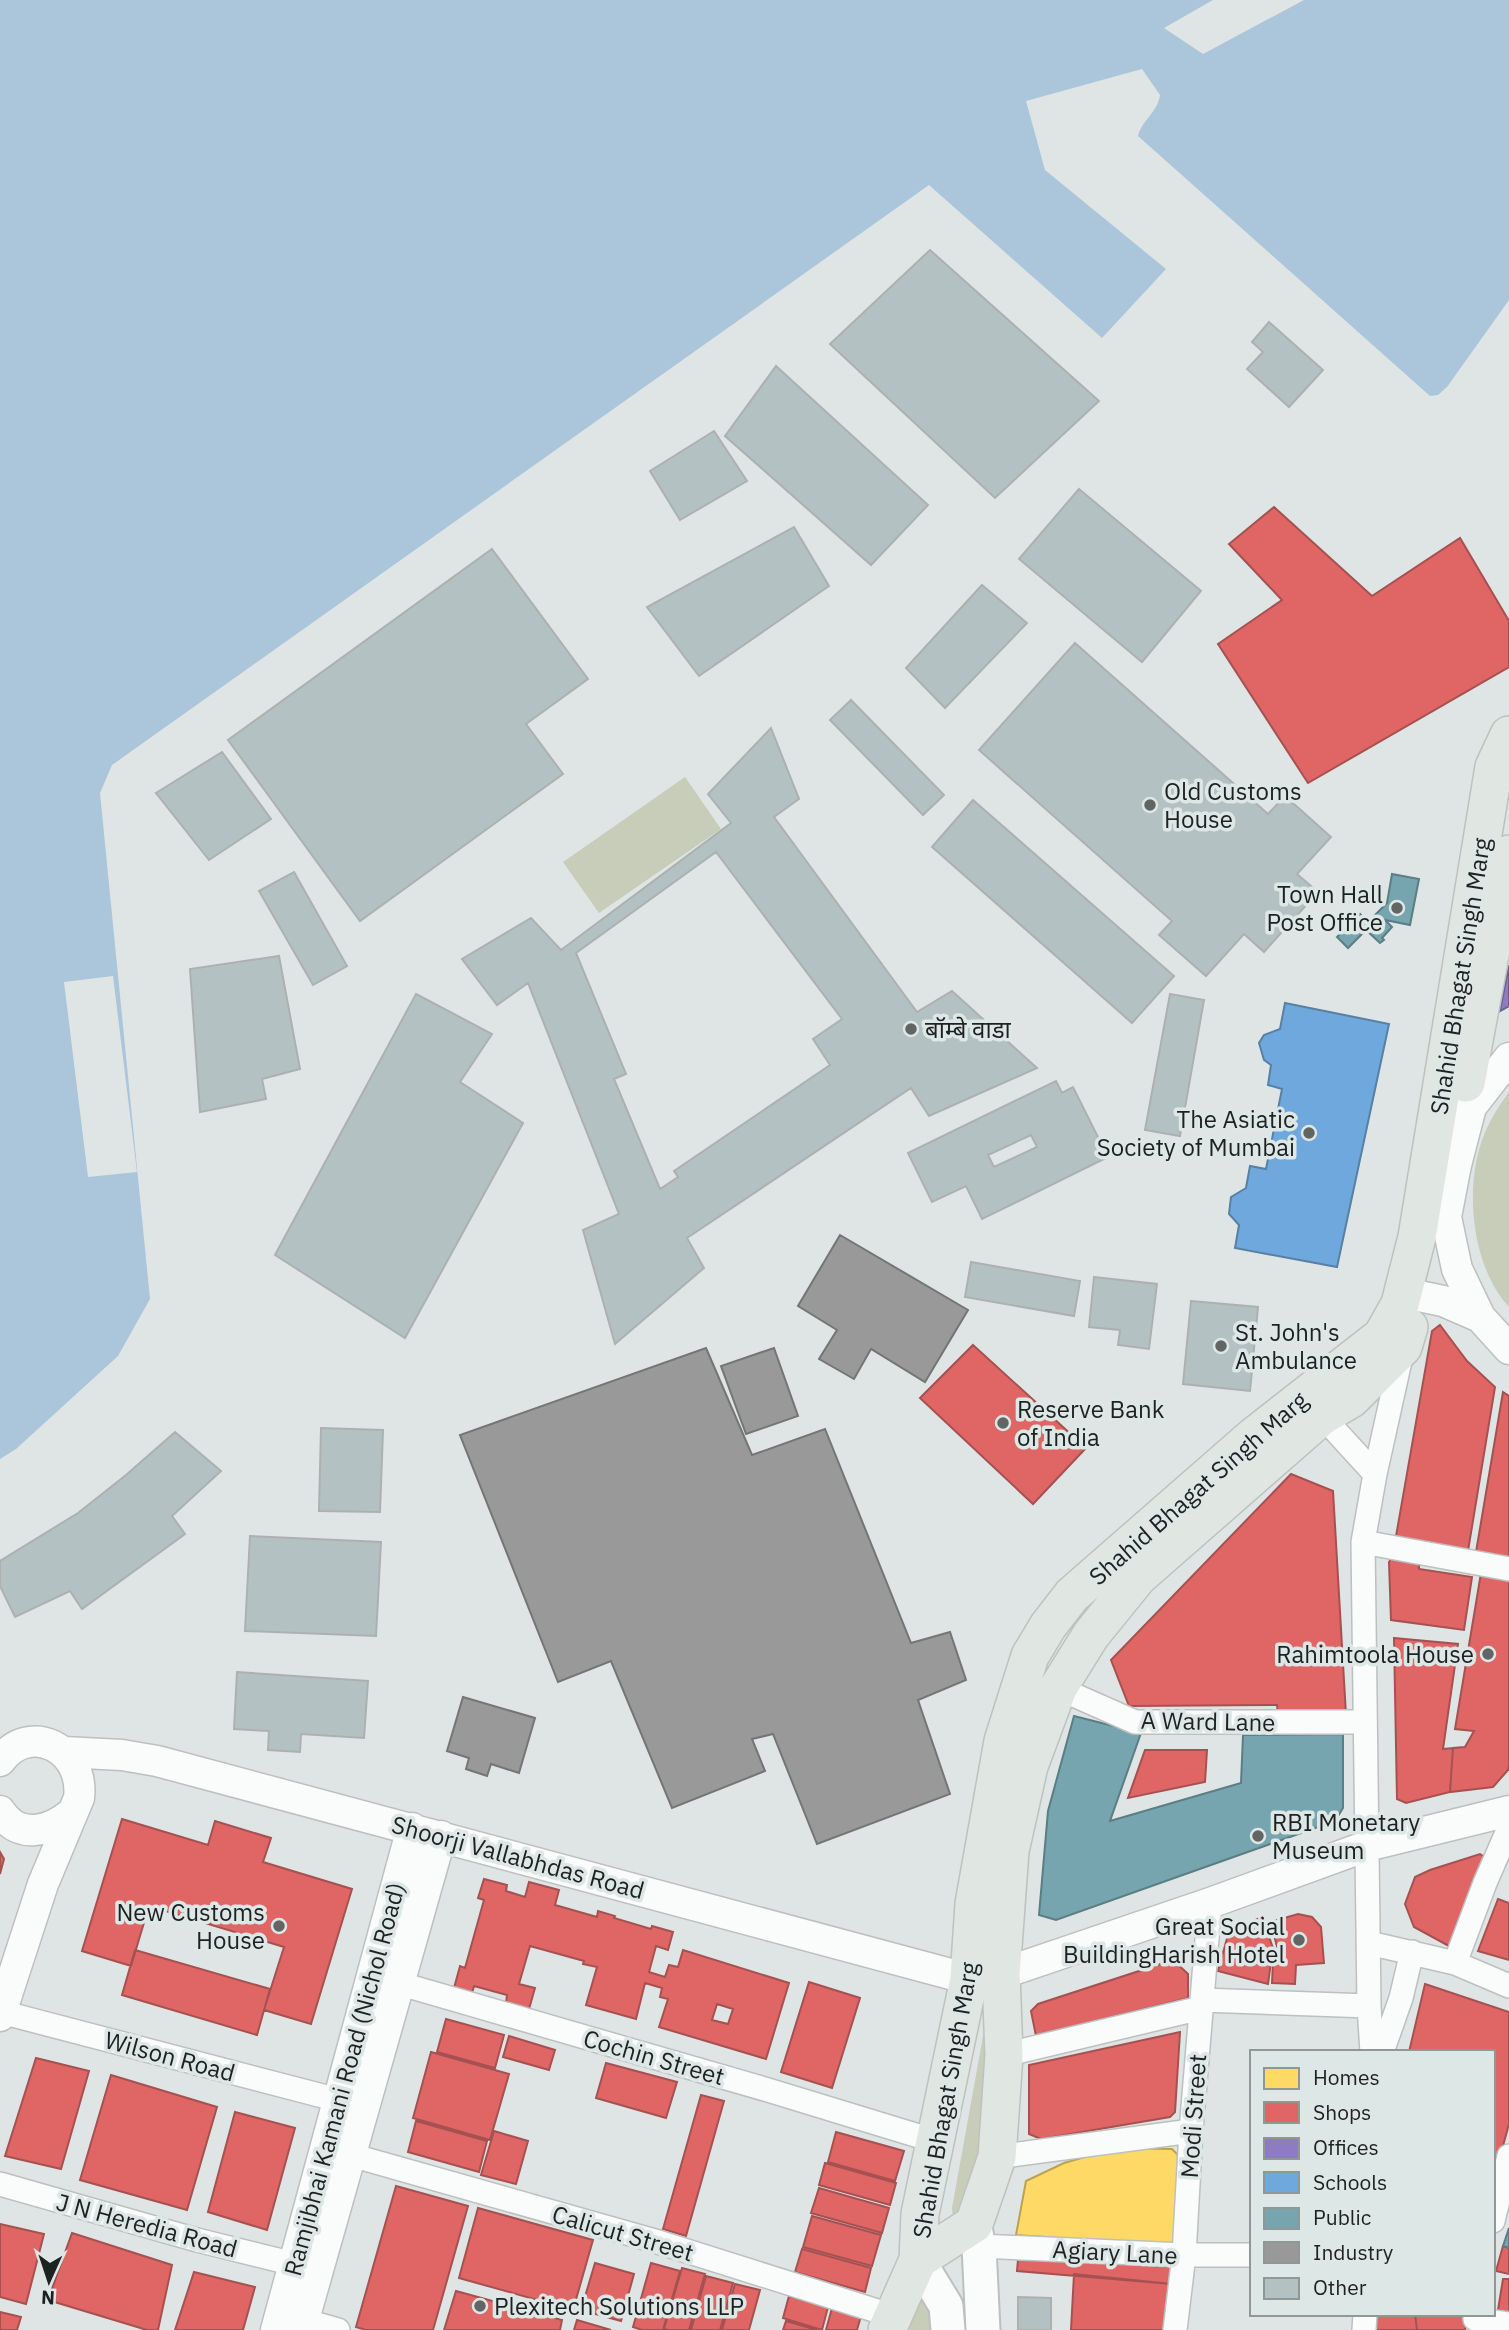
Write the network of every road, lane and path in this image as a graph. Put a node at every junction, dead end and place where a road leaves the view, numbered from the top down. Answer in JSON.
{"nodes":[{"id":1,"x":1509,"y":735,"type":"edge"},
{"id":2,"x":1509,"y":853,"type":"edge"},
{"id":3,"x":1509,"y":1058,"type":"edge"},
{"id":4,"x":1471,"y":1060,"type":"junction"},
{"id":5,"x":1442,"y":1084,"type":"junction"},
{"id":6,"x":1480,"y":1317,"type":"junction"},
{"id":7,"x":1406,"y":1320,"type":"junction"},
{"id":8,"x":1509,"y":1349,"type":"edge"},
{"id":9,"x":1322,"y":1416,"type":"junction"},
{"id":10,"x":1375,"y":1474,"type":"junction"},
{"id":11,"x":1363,"y":1542,"type":"junction"},
{"id":12,"x":1509,"y":1569,"type":"edge"},
{"id":13,"x":1058,"y":1688,"type":"junction"},
{"id":14,"x":1365,"y":1722,"type":"junction"},
{"id":15,"x":3,"y":1751,"type":"edge"},
{"id":16,"x":64,"y":1752,"type":"junction"},
{"id":17,"x":0,"y":1811,"type":"edge"},
{"id":18,"x":1509,"y":1811,"type":"edge"},
{"id":19,"x":72,"y":1813,"type":"junction"},
{"id":20,"x":412,"y":1828,"type":"junction"},
{"id":21,"x":1509,"y":1828,"type":"edge"},
{"id":22,"x":441,"y":1836,"type":"junction"},
{"id":23,"x":1367,"y":1846,"type":"junction"},
{"id":24,"x":1210,"y":1903,"type":"junction"},
{"id":25,"x":1369,"y":1943,"type":"junction"},
{"id":26,"x":1412,"y":1952,"type":"junction"},
{"id":27,"x":1455,"y":1964,"type":"junction"},
{"id":28,"x":985,"y":1977,"type":"junction"},
{"id":29,"x":386,"y":1979,"type":"junction"},
{"id":30,"x":1509,"y":1986,"type":"edge"},
{"id":31,"x":1202,"y":2004,"type":"junction"},
{"id":32,"x":1369,"y":2006,"type":"junction"},
{"id":33,"x":1,"y":2014,"type":"edge"},
{"id":34,"x":1372,"y":2050,"type":"edge"},
{"id":35,"x":1383,"y":2050,"type":"edge"},
{"id":36,"x":1004,"y":2055,"type":"junction"},
{"id":37,"x":338,"y":2100,"type":"junction"},
{"id":38,"x":1191,"y":2131,"type":"junction"},
{"id":39,"x":935,"y":2141,"type":"junction"},
{"id":40,"x":351,"y":2155,"type":"junction"},
{"id":41,"x":1509,"y":2156,"type":"edge"},
{"id":42,"x":998,"y":2157,"type":"junction"},
{"id":43,"x":0,"y":2183,"type":"edge"},
{"id":44,"x":1495,"y":2213,"type":"edge"},
{"id":45,"x":976,"y":2235,"type":"junction"},
{"id":46,"x":1184,"y":2255,"type":"junction"},
{"id":47,"x":1250,"y":2255,"type":"edge"},
{"id":48,"x":918,"y":2260,"type":"junction"},
{"id":49,"x":295,"y":2264,"type":"junction"},
{"id":50,"x":1475,"y":2321,"type":"edge"},
{"id":51,"x":890,"y":2323,"type":"edge"},
{"id":52,"x":1509,"y":2324,"type":"edge"},
{"id":53,"x":293,"y":2327,"type":"edge"},
{"id":54,"x":338,"y":2330,"type":"edge"},
{"id":55,"x":948,"y":2330,"type":"edge"},
{"id":56,"x":983,"y":2330,"type":"edge"},
{"id":57,"x":1175,"y":2330,"type":"edge"}],
"edges":[{"from":1,"to":5,"type":"main road","name":"Shahid Bhagat Singh Marg"},
{"from":2,"to":4,"type":"main road","name":"Shahid Bhagat Singh Marg"},
{"from":3,"to":4,"type":"street"},
{"from":3,"to":6,"type":"street"},
{"from":4,"to":5,"type":"street"},
{"from":4,"to":7,"type":"main road","name":"Shahid Bhagat Singh Marg"},
{"from":5,"to":7,"type":"main road","name":"Shahid Bhagat Singh Marg"},
{"from":6,"to":7,"type":"street"},
{"from":6,"to":8,"type":"street"},
{"from":7,"to":9,"type":"main road","name":"Shahid Bhagat Singh Marg"},
{"from":7,"to":10,"type":"street"},
{"from":7,"to":28,"type":"main road","name":"Shahid Bhagat Singh Marg"},
{"from":9,"to":10,"type":"street"},
{"from":9,"to":13,"type":"main road","name":"Shahid Bhagat Singh Marg"},
{"from":10,"to":11,"type":"street"},
{"from":11,"to":12,"type":"street"},
{"from":11,"to":14,"type":"street"},
{"from":13,"to":14,"type":"street","name":"A Ward Lane"},
{"from":13,"to":28,"type":"main road","name":"Shahid Bhagat Singh Marg"},
{"from":14,"to":23,"type":"street"},
{"from":15,"to":16,"type":"street","name":"Shoorji Vallabhdas Road"},
{"from":16,"to":19,"type":"street"},
{"from":16,"to":20,"type":"street","name":"Shoorji Vallabhdas Road"},
{"from":17,"to":19,"type":"street"},
{"from":18,"to":23,"type":"street"},
{"from":19,"to":33,"type":"street"},
{"from":20,"to":22,"type":"street","name":"Shoorji Vallabhdas Road"},
{"from":20,"to":29,"type":"street","name":"Ramjibhai Kamani Road (Nichol Road)"},
{"from":21,"to":27,"type":"street"},
{"from":22,"to":28,"type":"street","name":"Shoorji Vallabhdas Road"},
{"from":22,"to":29,"type":"street","name":"Ramjibhai Kamani Road (Nichol Road)"},
{"from":23,"to":24,"type":"street"},
{"from":23,"to":25,"type":"street"},
{"from":24,"to":28,"type":"street"},
{"from":24,"to":31,"type":"street","name":"Modi Street"},
{"from":25,"to":26,"type":"street"},
{"from":25,"to":32,"type":"street"},
{"from":26,"to":27,"type":"street"},
{"from":26,"to":35,"type":"street"},
{"from":27,"to":30,"type":"street"},
{"from":28,"to":36,"type":"main road","name":"Shahid Bhagat Singh Marg"},
{"from":28,"to":39,"type":"main road","name":"Shahid Bhagat Singh Marg"},
{"from":29,"to":37,"type":"street","name":"Ramjibhai Kamani Road (Nichol Road)"},
{"from":29,"to":39,"type":"street","name":"Cochin Street"},
{"from":29,"to":40,"type":"street","name":"Ramjibhai Kamani Road (Nichol Road)"},
{"from":31,"to":32,"type":"street"},
{"from":31,"to":36,"type":"street"},
{"from":31,"to":38,"type":"street","name":"Modi Street"},
{"from":32,"to":34,"type":"street"},
{"from":33,"to":37,"type":"street","name":"Wilson Road"},
{"from":36,"to":42,"type":"main road","name":"Shahid Bhagat Singh Marg"},
{"from":37,"to":49,"type":"street","name":"Ramjibhai Kamani Road (Nichol Road)"},
{"from":38,"to":42,"type":"street"},
{"from":38,"to":46,"type":"street","name":"Modi Street"},
{"from":39,"to":48,"type":"main road","name":"Shahid Bhagat Singh Marg"},
{"from":40,"to":51,"type":"street","name":"Calicut Street"},
{"from":40,"to":53,"type":"street","name":"Ramjibhai Kamani Road (Nichol Road)"},
{"from":41,"to":44,"type":"street"},
{"from":42,"to":45,"type":"main road","name":"Shahid Bhagat Singh Marg"},
{"from":43,"to":49,"type":"street","name":"J N Heredia Road"},
{"from":45,"to":46,"type":"street","name":"Agiary Lane"},
{"from":45,"to":48,"type":"main road","name":"Shahid Bhagat Singh Marg"},
{"from":45,"to":56,"type":"main road"},
{"from":46,"to":47,"type":"street","name":"Agiary Lane"},
{"from":46,"to":57,"type":"street","name":"Modi Street"},
{"from":48,"to":51,"type":"main road","name":"Shahid Bhagat Singh Marg"},
{"from":48,"to":55,"type":"main road"},
{"from":49,"to":53,"type":"street","name":"Ramjibhai Kamani Road (Nichol Road)"},
{"from":50,"to":52,"type":"street"},
{"from":53,"to":54,"type":"street"}]}
